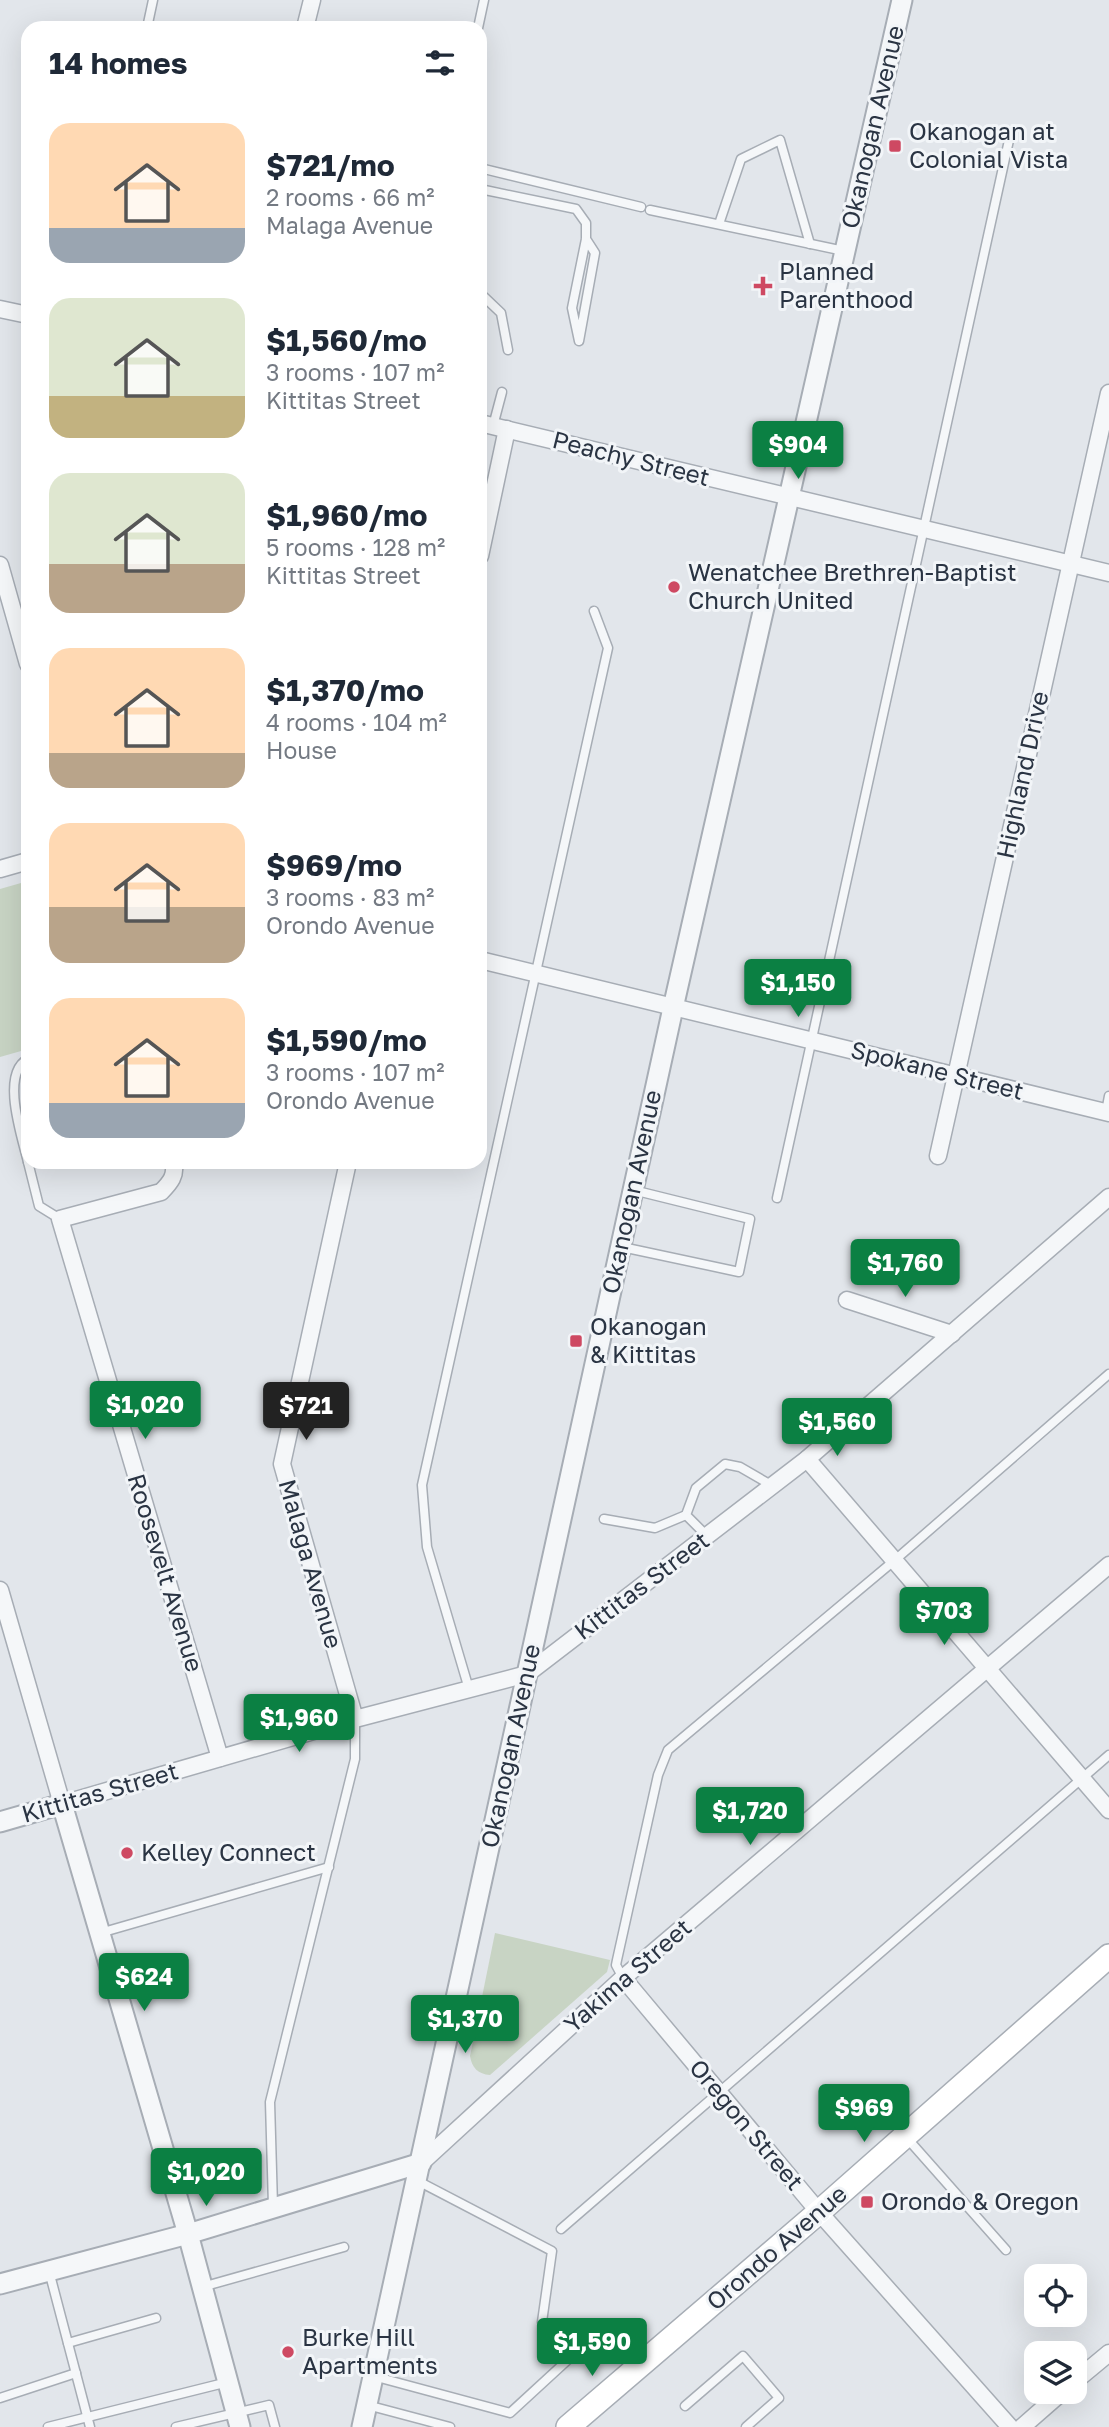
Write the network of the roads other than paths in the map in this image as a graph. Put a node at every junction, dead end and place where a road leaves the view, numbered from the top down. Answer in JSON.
{"nodes":[{"id":1,"x":153,"y":0,"type":"edge"},
{"id":2,"x":312,"y":0,"type":"edge"},
{"id":3,"x":484,"y":0,"type":"edge"},
{"id":4,"x":902,"y":0,"type":"edge"},
{"id":5,"x":148,"y":21,"type":"edge"},
{"id":6,"x":307,"y":21,"type":"edge"},
{"id":7,"x":480,"y":21,"type":"edge"},
{"id":8,"x":1011,"y":131,"type":"dead end"},
{"id":9,"x":487,"y":170,"type":"edge"},
{"id":10,"x":487,"y":190,"type":"edge"},
{"id":11,"x":719,"y":225,"type":"junction"},
{"id":12,"x":586,"y":239,"type":"junction"},
{"id":13,"x":810,"y":244,"type":"junction"},
{"id":14,"x":844,"y":251,"type":"junction"},
{"id":15,"x":487,"y":299,"type":"edge"},
{"id":16,"x":0,"y":309,"type":"edge"},
{"id":17,"x":21,"y":314,"type":"edge"},
{"id":18,"x":508,"y":350,"type":"dead end"},
{"id":19,"x":502,"y":392,"type":"dead end"},
{"id":20,"x":1109,"y":393,"type":"edge"},
{"id":21,"x":493,"y":426,"type":"edge"},
{"id":22,"x":487,"y":486,"type":"edge"},
{"id":23,"x":788,"y":497,"type":"junction"},
{"id":24,"x":923,"y":529,"type":"junction"},
{"id":25,"x":1070,"y":564,"type":"junction"},
{"id":26,"x":0,"y":565,"type":"edge"},
{"id":27,"x":1109,"y":573,"type":"edge"},
{"id":28,"x":594,"y":611,"type":"dead end"},
{"id":29,"x":21,"y":639,"type":"edge"},
{"id":30,"x":21,"y":863,"type":"edge"},
{"id":31,"x":0,"y":869,"type":"edge"},
{"id":32,"x":487,"y":962,"type":"edge"},
{"id":33,"x":536,"y":974,"type":"junction"},
{"id":34,"x":673,"y":1008,"type":"junction"},
{"id":35,"x":811,"y":1041,"type":"junction"},
{"id":36,"x":21,"y":1064,"type":"edge"},
{"id":37,"x":957,"y":1076,"type":"junction"},
{"id":38,"x":1108,"y":1107,"type":"edge"},
{"id":39,"x":21,"y":1135,"type":"edge"},
{"id":40,"x":938,"y":1156,"type":"dead end"},
{"id":41,"x":30,"y":1169,"type":"edge"},
{"id":42,"x":175,"y":1169,"type":"edge"},
{"id":43,"x":346,"y":1169,"type":"edge"},
{"id":44,"x":633,"y":1189,"type":"junction"},
{"id":45,"x":1109,"y":1197,"type":"edge"},
{"id":46,"x":777,"y":1198,"type":"dead end"},
{"id":47,"x":60,"y":1219,"type":"junction"},
{"id":48,"x":620,"y":1247,"type":"junction"},
{"id":49,"x":847,"y":1300,"type":"dead end"},
{"id":50,"x":952,"y":1334,"type":"junction"},
{"id":51,"x":1109,"y":1374,"type":"edge"},
{"id":52,"x":807,"y":1459,"type":"junction"},
{"id":53,"x":772,"y":1486,"type":"junction"},
{"id":54,"x":686,"y":1515,"type":"junction"},
{"id":55,"x":604,"y":1518,"type":"dead end"},
{"id":56,"x":707,"y":1536,"type":"junction"},
{"id":57,"x":895,"y":1560,"type":"junction"},
{"id":58,"x":1109,"y":1565,"type":"edge"},
{"id":59,"x":0,"y":1590,"type":"edge"},
{"id":60,"x":987,"y":1669,"type":"junction"},
{"id":61,"x":527,"y":1674,"type":"junction"},
{"id":62,"x":469,"y":1689,"type":"junction"},
{"id":63,"x":355,"y":1719,"type":"junction"},
{"id":64,"x":1109,"y":1755,"type":"edge"},
{"id":65,"x":220,"y":1758,"type":"junction"},
{"id":66,"x":1082,"y":1779,"type":"junction"},
{"id":67,"x":62,"y":1804,"type":"junction"},
{"id":68,"x":1109,"y":1810,"type":"edge"},
{"id":69,"x":0,"y":1822,"type":"edge"},
{"id":70,"x":329,"y":1867,"type":"junction"},
{"id":71,"x":100,"y":1933,"type":"junction"},
{"id":72,"x":1109,"y":1956,"type":"edge"},
{"id":73,"x":623,"y":1978,"type":"junction"},
{"id":74,"x":718,"y":2092,"type":"junction"},
{"id":75,"x":905,"y":2136,"type":"junction"},
{"id":76,"x":419,"y":2172,"type":"junction"},
{"id":77,"x":273,"y":2209,"type":"junction"},
{"id":78,"x":819,"y":2212,"type":"junction"},
{"id":79,"x":561,"y":2229,"type":"dead end"},
{"id":80,"x":188,"y":2234,"type":"junction"},
{"id":81,"x":344,"y":2247,"type":"dead end"},
{"id":82,"x":1006,"y":2250,"type":"dead end"},
{"id":83,"x":49,"y":2271,"type":"junction"},
{"id":84,"x":0,"y":2284,"type":"edge"},
{"id":85,"x":202,"y":2287,"type":"junction"},
{"id":86,"x":156,"y":2318,"type":"dead end"},
{"id":87,"x":68,"y":2343,"type":"junction"},
{"id":88,"x":1109,"y":2353,"type":"edge"},
{"id":89,"x":1087,"y":2371,"type":"edge"},
{"id":90,"x":76,"y":2373,"type":"junction"},
{"id":91,"x":373,"y":2376,"type":"junction"},
{"id":92,"x":228,"y":2382,"type":"junction"},
{"id":93,"x":0,"y":2398,"type":"edge"},
{"id":94,"x":1048,"y":2404,"type":"edge"},
{"id":95,"x":367,"y":2405,"type":"junction"},
{"id":96,"x":685,"y":2406,"type":"dead end"},
{"id":97,"x":90,"y":2417,"type":"junction"},
{"id":98,"x":238,"y":2419,"type":"edge"},
{"id":99,"x":48,"y":2427,"type":"edge"},
{"id":100,"x":90,"y":2427,"type":"edge"},
{"id":101,"x":176,"y":2427,"type":"edge"},
{"id":102,"x":275,"y":2427,"type":"edge"},
{"id":103,"x":362,"y":2427,"type":"edge"},
{"id":104,"x":450,"y":2427,"type":"edge"},
{"id":105,"x":568,"y":2427,"type":"edge"},
{"id":106,"x":746,"y":2427,"type":"edge"},
{"id":107,"x":1010,"y":2427,"type":"edge"},
{"id":108,"x":1022,"y":2427,"type":"edge"}],
"edges":[{"from":1,"to":5,"type":"lane"},
{"from":2,"to":6,"type":"street"},
{"from":3,"to":7,"type":"lane"},
{"from":4,"to":14,"type":"street","name":"Okanogan Avenue"},
{"from":8,"to":24,"type":"lane"},
{"from":9,"to":11,"type":"lane"},
{"from":10,"to":12,"type":"lane"},
{"from":11,"to":13,"type":"lane"},
{"from":11,"to":13,"type":"lane"},
{"from":12,"to":12,"type":"lane"},
{"from":13,"to":14,"type":"lane"},
{"from":14,"to":23,"type":"street","name":"Okanogan Avenue"},
{"from":15,"to":18,"type":"lane"},
{"from":16,"to":17,"type":"street"},
{"from":19,"to":21,"type":"lane"},
{"from":20,"to":25,"type":"street","name":"Highland Drive"},
{"from":21,"to":22,"type":"street"},
{"from":21,"to":23,"type":"street","name":"Peachy Street"},
{"from":23,"to":24,"type":"street","name":"Peachy Street"},
{"from":23,"to":34,"type":"street","name":"Okanogan Avenue"},
{"from":24,"to":25,"type":"street","name":"Peachy Street"},
{"from":24,"to":35,"type":"lane"},
{"from":25,"to":27,"type":"street","name":"Peachy Street"},
{"from":25,"to":37,"type":"street","name":"Highland Drive"},
{"from":26,"to":29,"type":"street"},
{"from":28,"to":33,"type":"lane"},
{"from":30,"to":31,"type":"street"},
{"from":32,"to":33,"type":"street","name":"Spokane Street"},
{"from":33,"to":34,"type":"street","name":"Spokane Street"},
{"from":33,"to":62,"type":"lane"},
{"from":34,"to":35,"type":"street","name":"Spokane Street"},
{"from":34,"to":44,"type":"street","name":"Okanogan Avenue"},
{"from":35,"to":37,"type":"street","name":"Spokane Street"},
{"from":35,"to":46,"type":"lane"},
{"from":36,"to":39,"type":"lane"},
{"from":37,"to":38,"type":"street","name":"Spokane Street"},
{"from":37,"to":40,"type":"street","name":"Highland Drive"},
{"from":41,"to":47,"type":"lane"},
{"from":42,"to":47,"type":"street"},
{"from":43,"to":63,"type":"street","name":"Malaga Avenue"},
{"from":44,"to":48,"type":"street","name":"Okanogan Avenue"},
{"from":44,"to":48,"type":"lane"},
{"from":45,"to":50,"type":"street","name":"Kittitas Street"},
{"from":47,"to":65,"type":"street","name":"Roosevelt Avenue"},
{"from":48,"to":61,"type":"street","name":"Okanogan Avenue"},
{"from":49,"to":50,"type":"street"},
{"from":50,"to":52,"type":"street","name":"Kittitas Street"},
{"from":51,"to":57,"type":"lane"},
{"from":52,"to":53,"type":"street","name":"Kittitas Street"},
{"from":52,"to":57,"type":"street"},
{"from":53,"to":54,"type":"lane"},
{"from":53,"to":56,"type":"street","name":"Kittitas Street"},
{"from":54,"to":55,"type":"lane"},
{"from":54,"to":56,"type":"lane"},
{"from":56,"to":61,"type":"street","name":"Kittitas Street"},
{"from":57,"to":60,"type":"street"},
{"from":57,"to":73,"type":"lane"},
{"from":58,"to":60,"type":"street","name":"Yakima Street"},
{"from":59,"to":67,"type":"street"},
{"from":60,"to":66,"type":"street"},
{"from":60,"to":73,"type":"street","name":"Yakima Street"},
{"from":61,"to":62,"type":"street","name":"Kittitas Street"},
{"from":61,"to":76,"type":"street","name":"Okanogan Avenue"},
{"from":62,"to":63,"type":"street","name":"Kittitas Street"},
{"from":63,"to":65,"type":"street","name":"Kittitas Street"},
{"from":63,"to":70,"type":"lane"},
{"from":64,"to":66,"type":"lane"},
{"from":65,"to":67,"type":"street","name":"Kittitas Street"},
{"from":66,"to":68,"type":"street"},
{"from":66,"to":74,"type":"lane"},
{"from":67,"to":69,"type":"street","name":"Kittitas Street"},
{"from":67,"to":71,"type":"street"},
{"from":70,"to":71,"type":"lane"},
{"from":70,"to":77,"type":"lane"},
{"from":71,"to":80,"type":"street"},
{"from":72,"to":75,"type":"main road","name":"Orondo Avenue"},
{"from":73,"to":74,"type":"street","name":"Oregon Street"},
{"from":73,"to":76,"type":"street","name":"Yakima Street"},
{"from":74,"to":78,"type":"street","name":"Oregon Street"},
{"from":74,"to":79,"type":"lane"},
{"from":75,"to":78,"type":"main road","name":"Orondo Avenue"},
{"from":75,"to":82,"type":"lane"},
{"from":76,"to":77,"type":"street","name":"Yakima Street"},
{"from":76,"to":91,"type":"street","name":"Okanogan Avenue"},
{"from":76,"to":91,"type":"lane"},
{"from":77,"to":80,"type":"street","name":"Yakima Street"},
{"from":78,"to":105,"type":"main road","name":"Orondo Avenue"},
{"from":78,"to":107,"type":"street","name":"Oregon Street"},
{"from":80,"to":83,"type":"street","name":"Yakima Street"},
{"from":80,"to":85,"type":"street"},
{"from":81,"to":85,"type":"lane"},
{"from":83,"to":84,"type":"street","name":"Yakima Street"},
{"from":83,"to":87,"type":"lane"},
{"from":85,"to":92,"type":"street"},
{"from":86,"to":87,"type":"lane"},
{"from":87,"to":90,"type":"lane"},
{"from":88,"to":89,"type":"street"},
{"from":90,"to":93,"type":"lane"},
{"from":90,"to":97,"type":"lane"},
{"from":91,"to":95,"type":"street","name":"Okanogan Avenue"},
{"from":92,"to":97,"type":"lane"},
{"from":92,"to":98,"type":"street"},
{"from":94,"to":108,"type":"street"},
{"from":95,"to":103,"type":"street","name":"Okanogan Avenue"},
{"from":95,"to":104,"type":"lane"},
{"from":96,"to":106,"type":"lane"},
{"from":97,"to":99,"type":"lane"},
{"from":97,"to":100,"type":"lane"},
{"from":98,"to":101,"type":"lane"},
{"from":98,"to":102,"type":"lane"}]}
